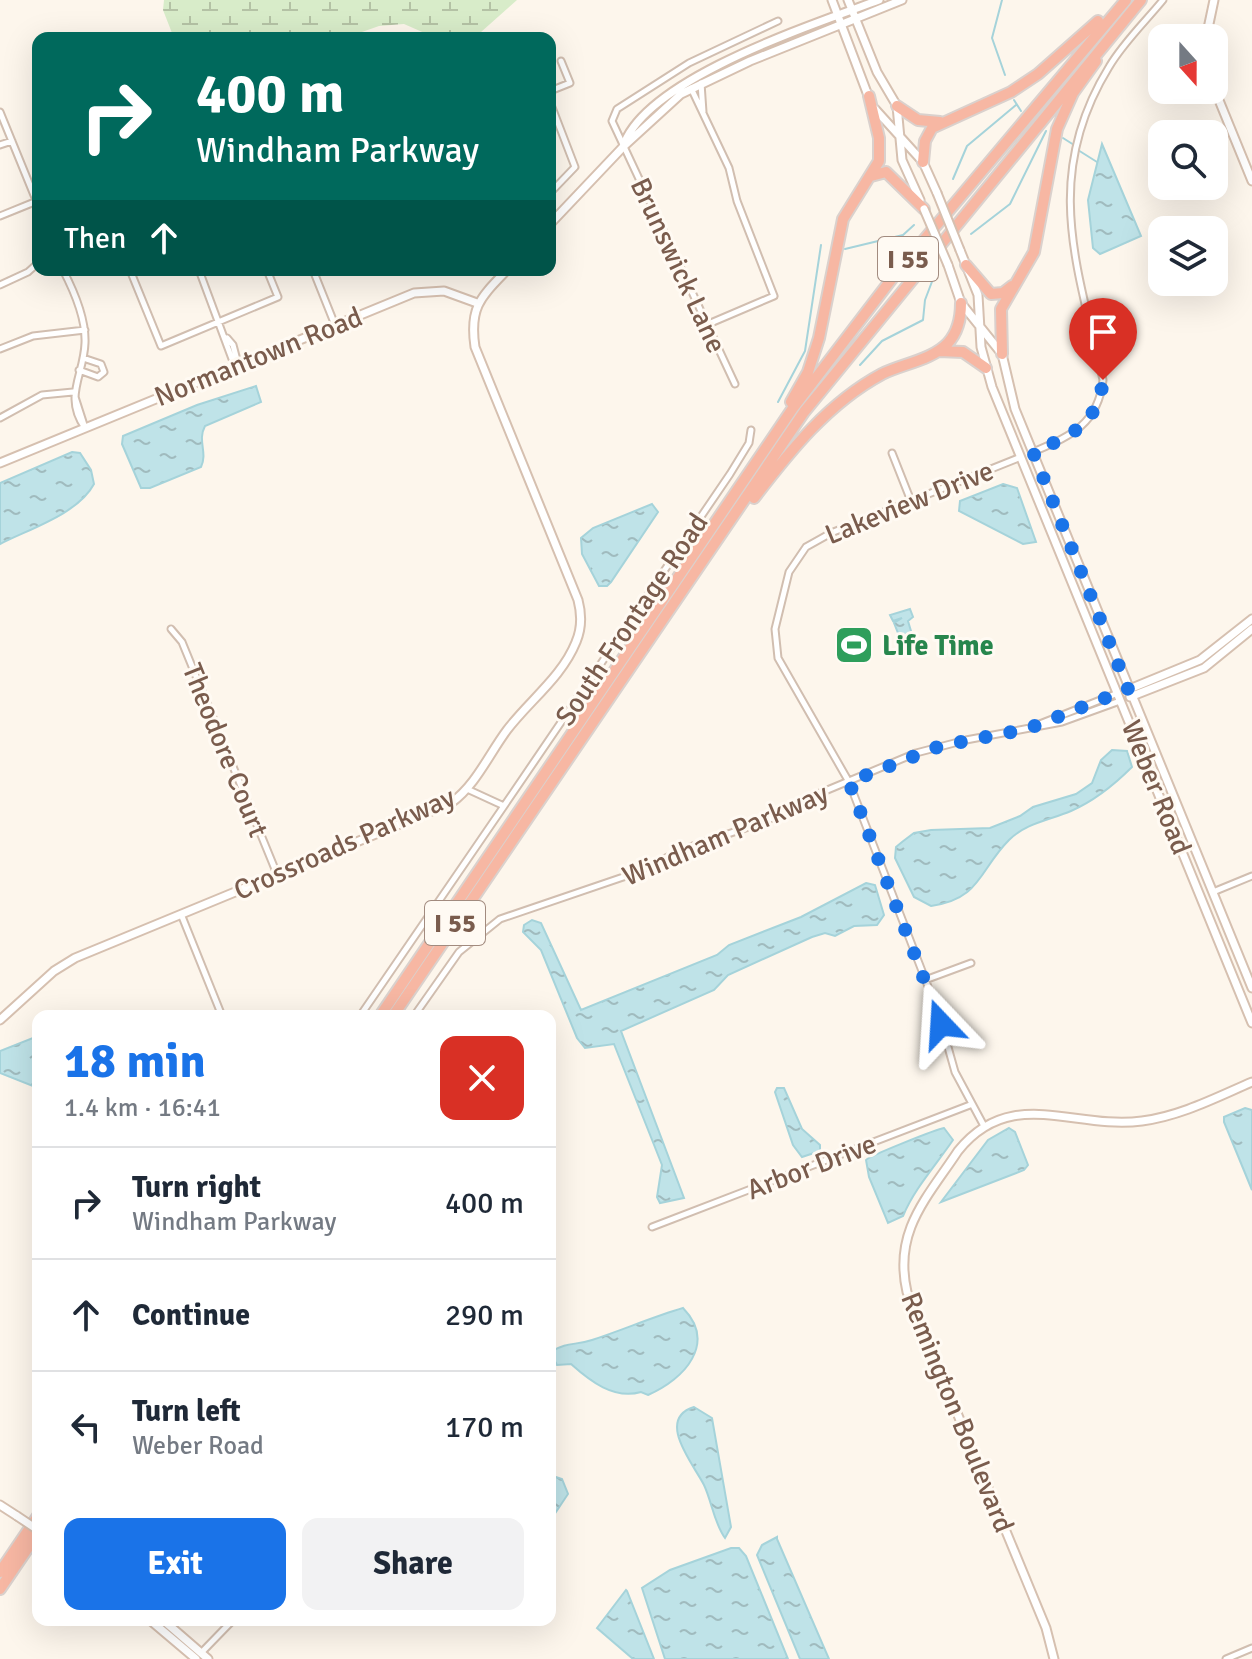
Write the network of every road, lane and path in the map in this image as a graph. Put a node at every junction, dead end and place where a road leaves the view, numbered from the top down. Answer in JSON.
{"nodes":[{"id":1,"x":832,"y":0,"type":"edge"},
{"id":2,"x":848,"y":0,"type":"edge"},
{"id":3,"x":879,"y":0,"type":"edge"},
{"id":4,"x":902,"y":0,"type":"edge"},
{"id":5,"x":1119,"y":0,"type":"edge"},
{"id":6,"x":1126,"y":0,"type":"edge"},
{"id":7,"x":1141,"y":0,"type":"edge"},
{"id":8,"x":1163,"y":0,"type":"edge"},
{"id":9,"x":1214,"y":0,"type":"edge"},
{"id":10,"x":1132,"y":11,"type":"junction"},
{"id":11,"x":854,"y":14,"type":"junction"},
{"id":12,"x":840,"y":20,"type":"junction"},
{"id":13,"x":778,"y":21,"type":"dead end"},
{"id":14,"x":1209,"y":24,"type":"edge"},
{"id":15,"x":561,"y":61,"type":"dead end"},
{"id":16,"x":701,"y":83,"type":"junction"},
{"id":17,"x":689,"y":84,"type":"junction"},
{"id":18,"x":556,"y":89,"type":"edge"},
{"id":19,"x":869,"y":96,"type":"junction"},
{"id":20,"x":1221,"y":104,"type":"edge"},
{"id":21,"x":897,"y":106,"type":"junction"},
{"id":22,"x":0,"y":112,"type":"edge"},
{"id":23,"x":703,"y":113,"type":"junction"},
{"id":24,"x":556,"y":119,"type":"edge"},
{"id":25,"x":940,"y":122,"type":"junction"},
{"id":26,"x":900,"y":137,"type":"junction"},
{"id":27,"x":12,"y":141,"type":"junction"},
{"id":28,"x":0,"y":145,"type":"edge"},
{"id":29,"x":623,"y":147,"type":"junction"},
{"id":30,"x":923,"y":162,"type":"junction"},
{"id":31,"x":866,"y":180,"type":"junction"},
{"id":32,"x":1252,"y":181,"type":"edge"},
{"id":33,"x":556,"y":187,"type":"edge"},
{"id":34,"x":32,"y":189,"type":"edge"},
{"id":35,"x":32,"y":205,"type":"edge"},
{"id":36,"x":924,"y":209,"type":"junction"},
{"id":37,"x":0,"y":216,"type":"edge"},
{"id":38,"x":556,"y":218,"type":"edge"},
{"id":39,"x":966,"y":265,"type":"junction"},
{"id":40,"x":32,"y":268,"type":"edge"},
{"id":41,"x":65,"y":276,"type":"edge"},
{"id":42,"x":132,"y":276,"type":"edge"},
{"id":43,"x":201,"y":276,"type":"edge"},
{"id":44,"x":269,"y":276,"type":"edge"},
{"id":45,"x":315,"y":276,"type":"edge"},
{"id":46,"x":502,"y":276,"type":"edge"},
{"id":47,"x":1019,"y":280,"type":"junction"},
{"id":48,"x":0,"y":285,"type":"edge"},
{"id":49,"x":477,"y":303,"type":"junction"},
{"id":50,"x":961,"y":303,"type":"junction"},
{"id":51,"x":220,"y":321,"type":"junction"},
{"id":52,"x":335,"y":325,"type":"junction"},
{"id":53,"x":706,"y":325,"type":"junction"},
{"id":54,"x":981,"y":326,"type":"junction"},
{"id":55,"x":85,"y":330,"type":"junction"},
{"id":56,"x":0,"y":349,"type":"edge"},
{"id":57,"x":937,"y":351,"type":"junction"},
{"id":58,"x":1002,"y":354,"type":"junction"},
{"id":59,"x":83,"y":358,"type":"junction"},
{"id":60,"x":238,"y":365,"type":"junction"},
{"id":61,"x":986,"y":368,"type":"junction"},
{"id":62,"x":79,"y":370,"type":"junction"},
{"id":63,"x":735,"y":384,"type":"dead end"},
{"id":64,"x":74,"y":394,"type":"junction"},
{"id":65,"x":0,"y":418,"type":"edge"},
{"id":66,"x":85,"y":428,"type":"junction"},
{"id":67,"x":751,"y":430,"type":"dead end"},
{"id":68,"x":1033,"y":452,"type":"junction"},
{"id":69,"x":892,"y":453,"type":"dead end"},
{"id":70,"x":1021,"y":457,"type":"junction"},
{"id":71,"x":0,"y":463,"type":"edge"},
{"id":72,"x":911,"y":501,"type":"junction"},
{"id":73,"x":730,"y":522,"type":"junction"},
{"id":74,"x":711,"y":533,"type":"junction"},
{"id":75,"x":1252,"y":619,"type":"edge"},
{"id":76,"x":171,"y":629,"type":"dead end"},
{"id":77,"x":1252,"y":629,"type":"edge"},
{"id":78,"x":1129,"y":693,"type":"junction"},
{"id":79,"x":1120,"y":697,"type":"junction"},
{"id":80,"x":849,"y":782,"type":"junction"},
{"id":81,"x":467,"y":789,"type":"junction"},
{"id":82,"x":504,"y":806,"type":"junction"},
{"id":83,"x":277,"y":874,"type":"junction"},
{"id":84,"x":1252,"y":876,"type":"edge"},
{"id":85,"x":1213,"y":892,"type":"junction"},
{"id":86,"x":181,"y":914,"type":"junction"},
{"id":87,"x":971,"y":963,"type":"dead end"},
{"id":88,"x":925,"y":980,"type":"junction"},
{"id":89,"x":1252,"y":988,"type":"edge"},
{"id":90,"x":220,"y":1010,"type":"edge"},
{"id":91,"x":364,"y":1010,"type":"edge"},
{"id":92,"x":384,"y":1010,"type":"edge"},
{"id":93,"x":397,"y":1010,"type":"edge"},
{"id":94,"x":418,"y":1010,"type":"edge"},
{"id":95,"x":0,"y":1020,"type":"edge"},
{"id":96,"x":1252,"y":1023,"type":"edge"},
{"id":97,"x":1252,"y":1082,"type":"edge"},
{"id":98,"x":970,"y":1105,"type":"junction"},
{"id":99,"x":984,"y":1126,"type":"junction"},
{"id":100,"x":652,"y":1227,"type":"dead end"},
{"id":101,"x":0,"y":1505,"type":"edge"},
{"id":102,"x":32,"y":1527,"type":"edge"},
{"id":103,"x":32,"y":1527,"type":"edge"},
{"id":104,"x":32,"y":1539,"type":"edge"},
{"id":105,"x":1,"y":1583,"type":"edge"},
{"id":106,"x":158,"y":1626,"type":"edge"},
{"id":107,"x":169,"y":1626,"type":"edge"},
{"id":108,"x":228,"y":1626,"type":"edge"},
{"id":109,"x":1252,"y":1648,"type":"edge"},
{"id":110,"x":202,"y":1657,"type":"edge"},
{"id":111,"x":1054,"y":1659,"type":"edge"},
{"id":112,"x":1226,"y":1659,"type":"edge"}],
"edges":[{"from":1,"to":12,"type":"street","name":"Weber Road"},
{"from":2,"to":11,"type":"street","name":"Weber Road"},
{"from":3,"to":11,"type":"street"},
{"from":4,"to":11,"type":"street"},
{"from":5,"to":25,"type":"highway"},
{"from":6,"to":74,"type":"highway","number":"I 55"},
{"from":7,"to":10,"type":"highway","number":"I 55"},
{"from":8,"to":68,"type":"street"},
{"from":9,"to":14,"type":"street"},
{"from":10,"to":47,"type":"highway"},
{"from":10,"to":73,"type":"highway","number":"I 55"},
{"from":11,"to":12,"type":"street"},
{"from":11,"to":21,"type":"street","name":"Weber Road"},
{"from":12,"to":16,"type":"street"},
{"from":12,"to":17,"type":"street"},
{"from":12,"to":19,"type":"street","name":"Weber Road"},
{"from":13,"to":29,"type":"street","name":"Brunswick Lane"},
{"from":15,"to":18,"type":"street"},
{"from":16,"to":17,"type":"street"},
{"from":16,"to":23,"type":"street"},
{"from":17,"to":23,"type":"street"},
{"from":17,"to":29,"type":"street"},
{"from":19,"to":26,"type":"street","name":"Weber Road"},
{"from":19,"to":31,"type":"highway"},
{"from":20,"to":32,"type":"street"},
{"from":21,"to":25,"type":"highway"},
{"from":21,"to":26,"type":"street","name":"Weber Road"},
{"from":22,"to":27,"type":"street"},
{"from":23,"to":53,"type":"street"},
{"from":24,"to":33,"type":"street"},
{"from":25,"to":30,"type":"highway"},
{"from":26,"to":30,"type":"street","name":"Weber Road"},
{"from":26,"to":36,"type":"street","name":"Weber Road"},
{"from":27,"to":28,"type":"street"},
{"from":27,"to":34,"type":"street"},
{"from":29,"to":38,"type":"street"},
{"from":29,"to":53,"type":"street","name":"Brunswick Lane"},
{"from":30,"to":39,"type":"street","name":"Weber Road","bridge":true},
{"from":31,"to":36,"type":"highway"},
{"from":31,"to":74,"type":"highway"},
{"from":35,"to":37,"type":"street"},
{"from":36,"to":50,"type":"street","name":"Weber Road","bridge":true},
{"from":39,"to":47,"type":"highway"},
{"from":39,"to":54,"type":"street","name":"Weber Road"},
{"from":40,"to":48,"type":"street"},
{"from":41,"to":55,"type":"street"},
{"from":42,"to":51,"type":"street"},
{"from":43,"to":51,"type":"street"},
{"from":44,"to":51,"type":"street"},
{"from":45,"to":52,"type":"street"},
{"from":46,"to":49,"type":"street"},
{"from":47,"to":58,"type":"highway"},
{"from":49,"to":52,"type":"street","name":"Normantown Road"},
{"from":49,"to":81,"type":"street","name":"Crossroads Parkway"},
{"from":50,"to":54,"type":"street","name":"Weber Road"},
{"from":50,"to":57,"type":"highway"},
{"from":51,"to":60,"type":"street"},
{"from":52,"to":60,"type":"street","name":"Normantown Road"},
{"from":53,"to":63,"type":"street","name":"Brunswick Lane"},
{"from":54,"to":58,"type":"street","name":"Weber Road"},
{"from":54,"to":61,"type":"street","name":"Weber Road"},
{"from":55,"to":56,"type":"street"},
{"from":55,"to":59,"type":"street"},
{"from":57,"to":61,"type":"highway"},
{"from":57,"to":73,"type":"highway"},
{"from":58,"to":68,"type":"street","name":"Weber Road"},
{"from":59,"to":62,"type":"street"},
{"from":59,"to":62,"type":"street"},
{"from":60,"to":66,"type":"street","name":"Normantown Road"},
{"from":61,"to":70,"type":"street","name":"Weber Road"},
{"from":62,"to":64,"type":"street"},
{"from":64,"to":65,"type":"street"},
{"from":64,"to":66,"type":"street"},
{"from":66,"to":71,"type":"street","name":"Normantown Road"},
{"from":67,"to":82,"type":"street","name":"South Frontage Road"},
{"from":68,"to":78,"type":"street","name":"Weber Road"},
{"from":69,"to":72,"type":"street"},
{"from":70,"to":72,"type":"street","name":"Lakeview Drive"},
{"from":70,"to":79,"type":"street","name":"Weber Road"},
{"from":72,"to":80,"type":"street","name":"Lakeview Drive"},
{"from":73,"to":93,"type":"highway","number":"I 55"},
{"from":74,"to":92,"type":"highway","number":"I 55"},
{"from":75,"to":78,"type":"street"},
{"from":76,"to":83,"type":"street","name":"Theodore Court"},
{"from":77,"to":78,"type":"street"},
{"from":78,"to":79,"type":"street"},
{"from":78,"to":85,"type":"street","name":"Weber Road"},
{"from":79,"to":80,"type":"street","name":"Windham Parkway"},
{"from":79,"to":96,"type":"street","name":"Weber Road"},
{"from":80,"to":88,"type":"street","name":"Lakeview Drive"},
{"from":80,"to":94,"type":"street","name":"Windham Parkway"},
{"from":81,"to":82,"type":"street"},
{"from":81,"to":83,"type":"street","name":"Crossroads Parkway"},
{"from":82,"to":91,"type":"street","name":"South Frontage Road"},
{"from":83,"to":86,"type":"street","name":"Crossroads Parkway"},
{"from":84,"to":85,"type":"street"},
{"from":85,"to":89,"type":"street","name":"Weber Road"},
{"from":86,"to":90,"type":"street"},
{"from":86,"to":95,"type":"street","name":"Crossroads Parkway"},
{"from":87,"to":88,"type":"street"},
{"from":88,"to":98,"type":"street","name":"Lakeview Drive"},
{"from":97,"to":99,"type":"street","name":"Remington Boulevard"},
{"from":98,"to":99,"type":"street","name":"Lakeview Drive"},
{"from":98,"to":100,"type":"street","name":"Arbor Drive"},
{"from":99,"to":111,"type":"street","name":"Remington Boulevard"},
{"from":101,"to":102,"type":"street","bridge":true},
{"from":103,"to":105,"type":"highway"},
{"from":104,"to":105,"type":"highway"},
{"from":106,"to":110,"type":"street"},
{"from":107,"to":110,"type":"street"},
{"from":108,"to":110,"type":"street"},
{"from":109,"to":112,"type":"street"}]}
